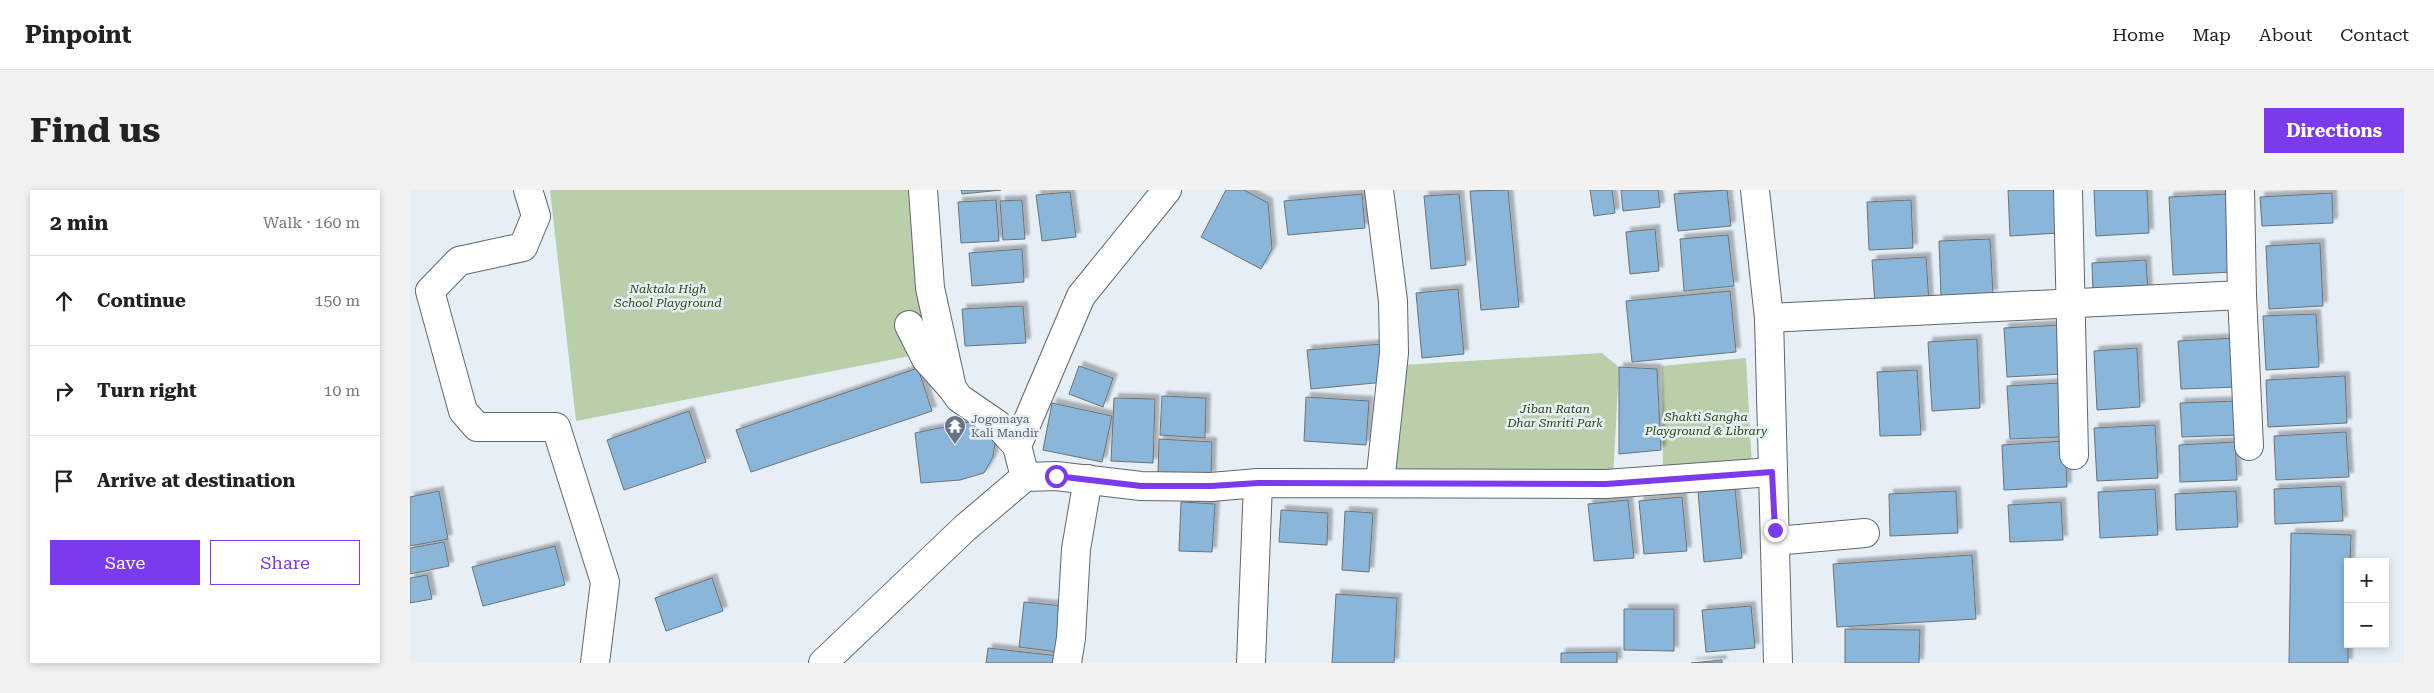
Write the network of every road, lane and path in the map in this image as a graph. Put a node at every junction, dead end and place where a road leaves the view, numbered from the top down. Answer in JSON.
{"nodes":[{"id":1,"x":528,"y":190,"type":"edge"},
{"id":2,"x":923,"y":190,"type":"edge"},
{"id":3,"x":1167,"y":190,"type":"edge"},
{"id":4,"x":1379,"y":190,"type":"edge"},
{"id":5,"x":1755,"y":190,"type":"edge"},
{"id":6,"x":2068,"y":190,"type":"edge"},
{"id":7,"x":2240,"y":190,"type":"edge"},
{"id":8,"x":2242,"y":295,"type":"junction"},
{"id":9,"x":2069,"y":304,"type":"junction"},
{"id":10,"x":1769,"y":318,"type":"junction"},
{"id":11,"x":910,"y":325,"type":"dead end"},
{"id":12,"x":952,"y":388,"type":"junction"},
{"id":13,"x":1017,"y":446,"type":"junction"},
{"id":14,"x":2249,"y":446,"type":"dead end"},
{"id":15,"x":2074,"y":455,"type":"dead end"},
{"id":16,"x":1772,"y":472,"type":"junction"},
{"id":17,"x":1026,"y":477,"type":"junction"},
{"id":18,"x":1088,"y":479,"type":"junction"},
{"id":19,"x":1258,"y":483,"type":"junction"},
{"id":20,"x":1380,"y":483,"type":"junction"},
{"id":21,"x":1865,"y":533,"type":"dead end"},
{"id":22,"x":1775,"y":541,"type":"junction"},
{"id":23,"x":595,"y":663,"type":"edge"},
{"id":24,"x":823,"y":663,"type":"edge"},
{"id":25,"x":1067,"y":663,"type":"edge"},
{"id":26,"x":1251,"y":663,"type":"edge"},
{"id":27,"x":1778,"y":663,"type":"edge"}],
"edges":[{"from":1,"to":23,"type":"street"},
{"from":2,"to":12,"type":"street"},
{"from":3,"to":13,"type":"street"},
{"from":4,"to":20,"type":"street"},
{"from":5,"to":10,"type":"street"},
{"from":6,"to":9,"type":"street"},
{"from":7,"to":8,"type":"street"},
{"from":8,"to":9,"type":"street"},
{"from":8,"to":14,"type":"street"},
{"from":9,"to":10,"type":"street"},
{"from":9,"to":15,"type":"street"},
{"from":10,"to":16,"type":"street"},
{"from":11,"to":12,"type":"street"},
{"from":12,"to":13,"type":"street"},
{"from":13,"to":17,"type":"street"},
{"from":16,"to":20,"type":"street"},
{"from":16,"to":22,"type":"street"},
{"from":17,"to":18,"type":"street"},
{"from":17,"to":24,"type":"street"},
{"from":18,"to":19,"type":"street"},
{"from":18,"to":25,"type":"street"},
{"from":19,"to":20,"type":"street"},
{"from":19,"to":26,"type":"street"},
{"from":21,"to":22,"type":"street"},
{"from":22,"to":27,"type":"street"}]}
